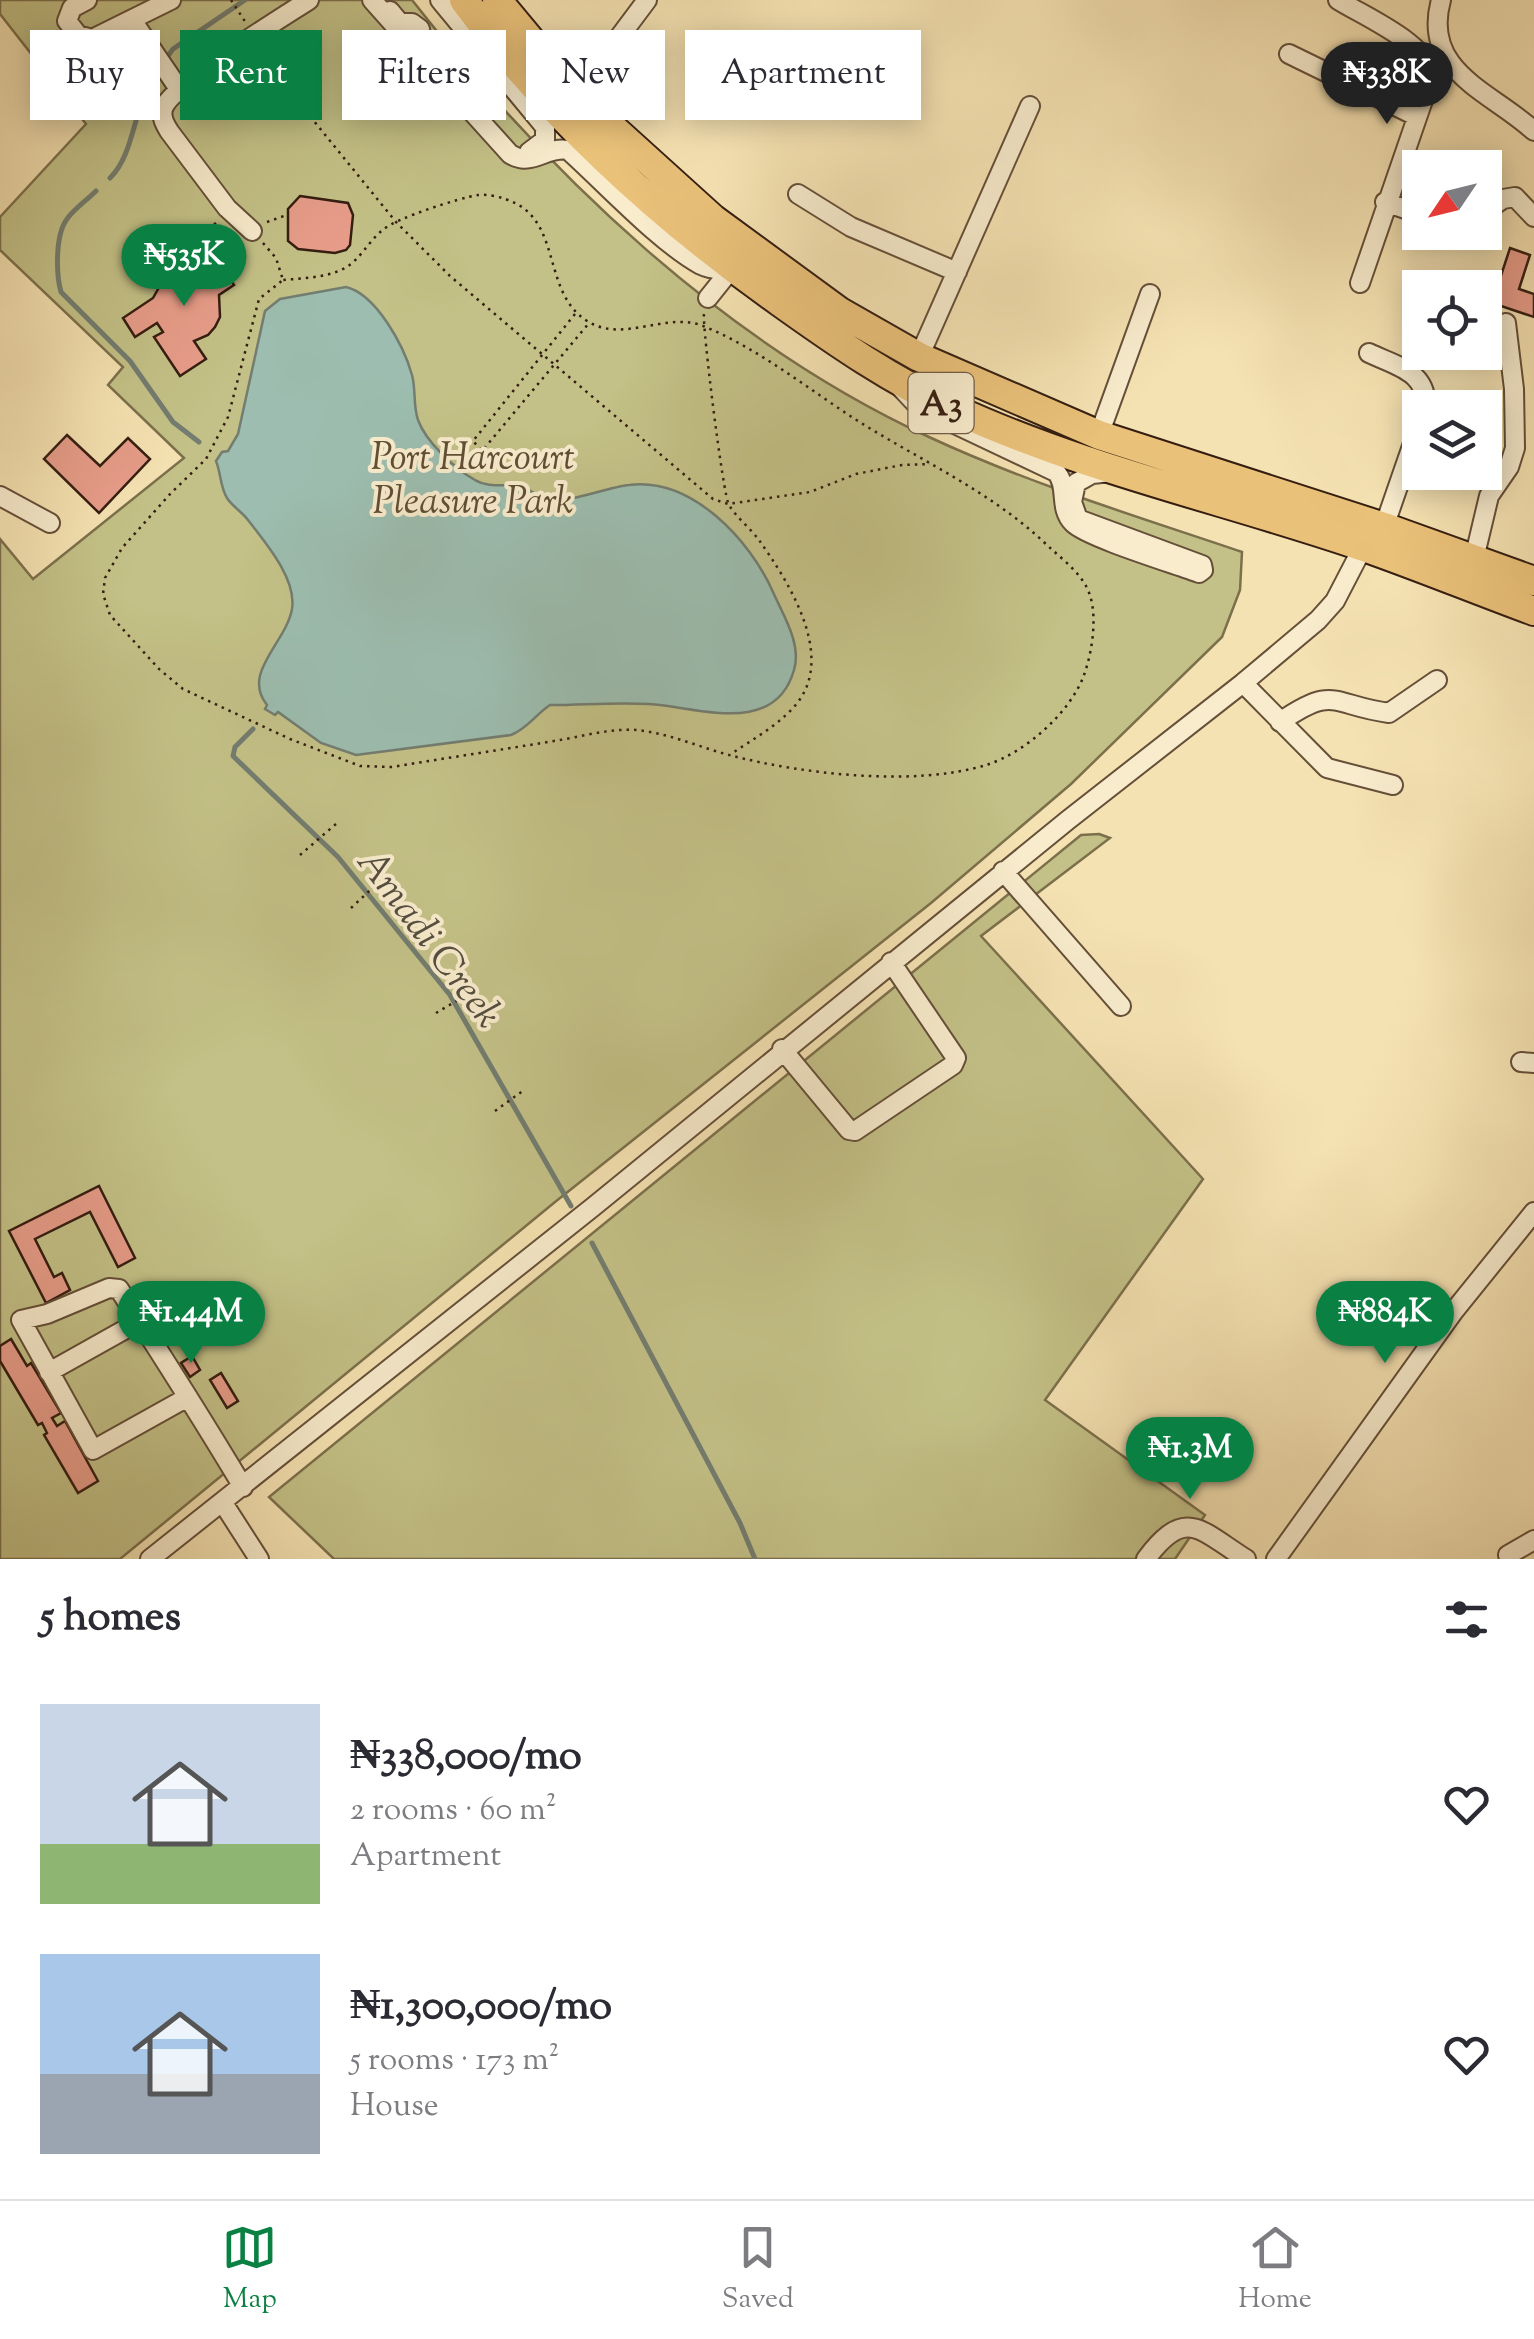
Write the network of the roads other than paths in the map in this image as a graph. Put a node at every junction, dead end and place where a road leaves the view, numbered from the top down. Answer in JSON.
{"nodes":[{"id":1,"x":88,"y":0,"type":"edge"},
{"id":2,"x":171,"y":0,"type":"edge"},
{"id":3,"x":309,"y":0,"type":"edge"},
{"id":4,"x":376,"y":0,"type":"edge"},
{"id":5,"x":440,"y":0,"type":"edge"},
{"id":6,"x":464,"y":0,"type":"edge"},
{"id":7,"x":497,"y":0,"type":"edge"},
{"id":8,"x":646,"y":0,"type":"edge"},
{"id":9,"x":1338,"y":0,"type":"edge"},
{"id":10,"x":1441,"y":0,"type":"edge"},
{"id":11,"x":1367,"y":8,"type":"edge"},
{"id":12,"x":132,"y":20,"type":"junction"},
{"id":13,"x":420,"y":30,"type":"edge"},
{"id":14,"x":464,"y":30,"type":"edge"},
{"id":15,"x":624,"y":30,"type":"edge"},
{"id":16,"x":526,"y":35,"type":"edge"},
{"id":17,"x":1289,"y":54,"type":"dead end"},
{"id":18,"x":506,"y":80,"type":"edge"},
{"id":19,"x":179,"y":88,"type":"junction"},
{"id":20,"x":1030,"y":106,"type":"dead end"},
{"id":21,"x":1416,"y":116,"type":"junction"},
{"id":22,"x":481,"y":120,"type":"edge"},
{"id":23,"x":485,"y":120,"type":"edge"},
{"id":24,"x":604,"y":120,"type":"edge"},
{"id":25,"x":1534,"y":131,"type":"edge"},
{"id":26,"x":798,"y":194,"type":"dead end"},
{"id":27,"x":1502,"y":200,"type":"edge"},
{"id":28,"x":1385,"y":202,"type":"junction"},
{"id":29,"x":1402,"y":208,"type":"edge"},
{"id":30,"x":1534,"y":217,"type":"edge"},
{"id":31,"x":252,"y":230,"type":"road end"},
{"id":32,"x":732,"y":268,"type":"junction"},
{"id":33,"x":957,"y":272,"type":"junction"},
{"id":34,"x":1360,"y":283,"type":"dead end"},
{"id":35,"x":1150,"y":294,"type":"dead end"},
{"id":36,"x":708,"y":298,"type":"road end"},
{"id":37,"x":1506,"y":323,"type":"dead end"},
{"id":38,"x":1369,"y":353,"type":"dead end"},
{"id":39,"x":919,"y":357,"type":"junction"},
{"id":40,"x":896,"y":380,"type":"junction"},
{"id":41,"x":1426,"y":390,"type":"edge"},
{"id":42,"x":1099,"y":435,"type":"junction"},
{"id":43,"x":1115,"y":472,"type":"junction"},
{"id":44,"x":1402,"y":474,"type":"edge"},
{"id":45,"x":0,"y":496,"type":"edge"},
{"id":46,"x":50,"y":523,"type":"dead end"},
{"id":47,"x":1384,"y":526,"type":"junction"},
{"id":48,"x":1363,"y":547,"type":"junction"},
{"id":49,"x":1474,"y":559,"type":"junction"},
{"id":50,"x":1534,"y":582,"type":"edge"},
{"id":51,"x":1534,"y":611,"type":"edge"},
{"id":52,"x":1437,"y":680,"type":"dead end"},
{"id":53,"x":1243,"y":684,"type":"junction"},
{"id":54,"x":1280,"y":722,"type":"junction"},
{"id":55,"x":1393,"y":786,"type":"dead end"},
{"id":56,"x":1003,"y":871,"type":"junction"},
{"id":57,"x":890,"y":962,"type":"junction"},
{"id":58,"x":1120,"y":1006,"type":"dead end"},
{"id":59,"x":782,"y":1050,"type":"junction"},
{"id":60,"x":1534,"y":1212,"type":"edge"},
{"id":61,"x":140,"y":1321,"type":"junction"},
{"id":62,"x":49,"y":1372,"type":"junction"},
{"id":63,"x":188,"y":1397,"type":"junction"},
{"id":64,"x":244,"y":1487,"type":"junction"},
{"id":65,"x":222,"y":1503,"type":"junction"},
{"id":66,"x":1534,"y":1540,"type":"edge"},
{"id":67,"x":1508,"y":1555,"type":"dead end"},
{"id":68,"x":150,"y":1559,"type":"edge"},
{"id":69,"x":259,"y":1559,"type":"edge"},
{"id":70,"x":1146,"y":1559,"type":"edge"},
{"id":71,"x":1246,"y":1559,"type":"edge"},
{"id":72,"x":1276,"y":1559,"type":"edge"}],
"edges":[{"from":1,"to":12,"type":"street"},
{"from":2,"to":12,"type":"street"},
{"from":3,"to":19,"type":"street"},
{"from":4,"to":13,"type":"street"},
{"from":5,"to":14,"type":"street"},
{"from":6,"to":32,"type":"highway","number":"A3"},
{"from":7,"to":16,"type":"highway","number":"A3"},
{"from":8,"to":15,"type":"street"},
{"from":9,"to":11,"type":"street"},
{"from":10,"to":25,"type":"street"},
{"from":11,"to":21,"type":"street"},
{"from":12,"to":19,"type":"street"},
{"from":17,"to":21,"type":"street"},
{"from":18,"to":23,"type":"street"},
{"from":19,"to":31,"type":"street"},
{"from":20,"to":33,"type":"street"},
{"from":21,"to":28,"type":"street"},
{"from":22,"to":32,"type":"street"},
{"from":24,"to":39,"type":"highway","number":"A3"},
{"from":26,"to":33,"type":"street"},
{"from":27,"to":30,"type":"street"},
{"from":28,"to":29,"type":"street"},
{"from":28,"to":34,"type":"street"},
{"from":32,"to":36,"type":"street"},
{"from":32,"to":40,"type":"highway","number":"A3"},
{"from":33,"to":39,"type":"street"},
{"from":35,"to":42,"type":"street"},
{"from":37,"to":49,"type":"street"},
{"from":38,"to":41,"type":"street"},
{"from":39,"to":42,"type":"highway","number":"A3"},
{"from":40,"to":43,"type":"highway","number":"A3"},
{"from":40,"to":43,"type":"street"},
{"from":42,"to":47,"type":"highway","number":"A3"},
{"from":43,"to":48,"type":"highway","number":"A3"},
{"from":44,"to":47,"type":"street"},
{"from":45,"to":46,"type":"street"},
{"from":47,"to":49,"type":"highway","number":"A3"},
{"from":48,"to":51,"type":"highway","number":"A3"},
{"from":48,"to":53,"type":"street"},
{"from":49,"to":50,"type":"highway","number":"A3"},
{"from":52,"to":54,"type":"street"},
{"from":53,"to":54,"type":"street"},
{"from":53,"to":56,"type":"street"},
{"from":54,"to":55,"type":"street"},
{"from":56,"to":57,"type":"street"},
{"from":56,"to":58,"type":"street"},
{"from":57,"to":59,"type":"street"},
{"from":57,"to":59,"type":"street"},
{"from":59,"to":64,"type":"street"},
{"from":60,"to":72,"type":"street"},
{"from":61,"to":62,"type":"street"},
{"from":61,"to":62,"type":"street"},
{"from":61,"to":63,"type":"street"},
{"from":62,"to":63,"type":"street"},
{"from":63,"to":64,"type":"street"},
{"from":64,"to":65,"type":"street"},
{"from":65,"to":68,"type":"street"},
{"from":65,"to":69,"type":"street"},
{"from":66,"to":67,"type":"street"},
{"from":70,"to":71,"type":"street"}]}
